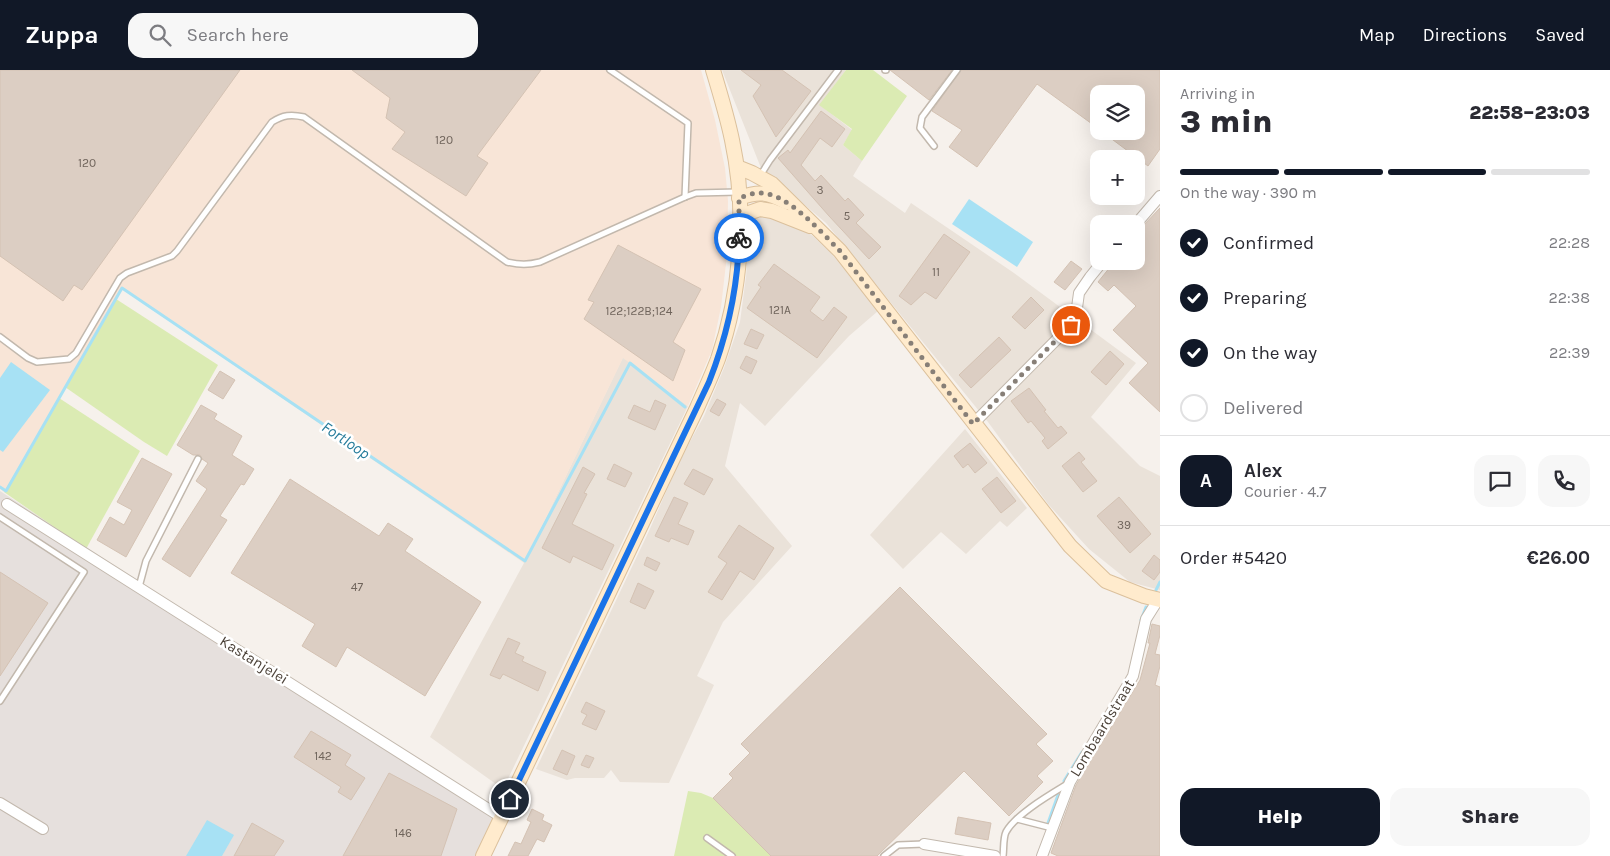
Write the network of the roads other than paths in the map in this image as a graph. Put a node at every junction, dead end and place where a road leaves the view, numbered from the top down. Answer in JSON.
{"nodes":[{"id":1,"x":610,"y":70,"type":"edge"},
{"id":2,"x":713,"y":70,"type":"edge"},
{"id":3,"x":838,"y":70,"type":"edge"},
{"id":4,"x":957,"y":70,"type":"edge"},
{"id":5,"x":934,"y":146,"type":"dead end"},
{"id":6,"x":737,"y":167,"type":"junction"},
{"id":7,"x":760,"y":177,"type":"junction"},
{"id":8,"x":739,"y":195,"type":"junction"},
{"id":9,"x":1160,"y":196,"type":"edge"},
{"id":10,"x":685,"y":197,"type":"junction"},
{"id":11,"x":793,"y":206,"type":"junction"},
{"id":12,"x":1144,"y":215,"type":"edge"},
{"id":13,"x":740,"y":216,"type":"junction"},
{"id":14,"x":820,"y":230,"type":"junction"},
{"id":15,"x":1096,"y":270,"type":"edge"},
{"id":16,"x":0,"y":337,"type":"edge"},
{"id":17,"x":973,"y":424,"type":"junction"},
{"id":18,"x":198,"y":459,"type":"dead end"},
{"id":19,"x":7,"y":504,"type":"dead end"},
{"id":20,"x":0,"y":517,"type":"edge"},
{"id":21,"x":139,"y":587,"type":"junction"},
{"id":22,"x":1159,"y":600,"type":"edge"},
{"id":23,"x":0,"y":702,"type":"edge"},
{"id":24,"x":1070,"y":782,"type":"junction"},
{"id":25,"x":0,"y":803,"type":"edge"},
{"id":26,"x":502,"y":816,"type":"junction"},
{"id":27,"x":1017,"y":819,"type":"junction"},
{"id":28,"x":43,"y":828,"type":"dead end"},
{"id":29,"x":1052,"y":828,"type":"junction"},
{"id":30,"x":707,"y":838,"type":"dead end"},
{"id":31,"x":924,"y":844,"type":"joint"},
{"id":32,"x":483,"y":856,"type":"edge"},
{"id":33,"x":732,"y":856,"type":"edge"},
{"id":34,"x":884,"y":856,"type":"edge"},
{"id":35,"x":995,"y":856,"type":"edge"},
{"id":36,"x":1004,"y":856,"type":"edge"},
{"id":37,"x":1042,"y":856,"type":"edge"}],
"edges":[{"from":1,"to":10,"type":"lane"},
{"from":2,"to":6,"type":"street"},
{"from":3,"to":7,"type":"lane"},
{"from":4,"to":5,"type":"lane"},
{"from":6,"to":7,"type":"street","name":"Lombaardstraat"},
{"from":6,"to":8,"type":"street"},
{"from":7,"to":11,"type":"street","name":"Lombaardstraat"},
{"from":8,"to":10,"type":"lane"},
{"from":8,"to":11,"type":"street","name":"Lombaardstraat"},
{"from":8,"to":13,"type":"street"},
{"from":9,"to":12,"type":"street"},
{"from":10,"to":16,"type":"lane"},
{"from":11,"to":14,"type":"street","name":"Lombaardstraat"},
{"from":13,"to":14,"type":"street","name":"Lombaardstraat"},
{"from":13,"to":26,"type":"street"},
{"from":14,"to":17,"type":"street","name":"Lombaardstraat"},
{"from":15,"to":17,"type":"street"},
{"from":17,"to":22,"type":"street","name":"Lombaardstraat"},
{"from":18,"to":21,"type":"lane"},
{"from":19,"to":21,"type":"street","name":"Kastanjelei"},
{"from":20,"to":23,"type":"lane"},
{"from":21,"to":26,"type":"street","name":"Kastanjelei"},
{"from":22,"to":24,"type":"street","name":"Lombaardstraat"},
{"from":24,"to":27,"type":"lane"},
{"from":24,"to":29,"type":"street","name":"Lombaardstraat"},
{"from":25,"to":28,"type":"street"},
{"from":26,"to":32,"type":"street"},
{"from":27,"to":29,"type":"lane"},
{"from":27,"to":36,"type":"lane"},
{"from":29,"to":37,"type":"street","name":"Lombaardstraat"},
{"from":30,"to":33,"type":"lane"},
{"from":31,"to":34,"type":"lane"},
{"from":31,"to":35,"type":"street"}]}
